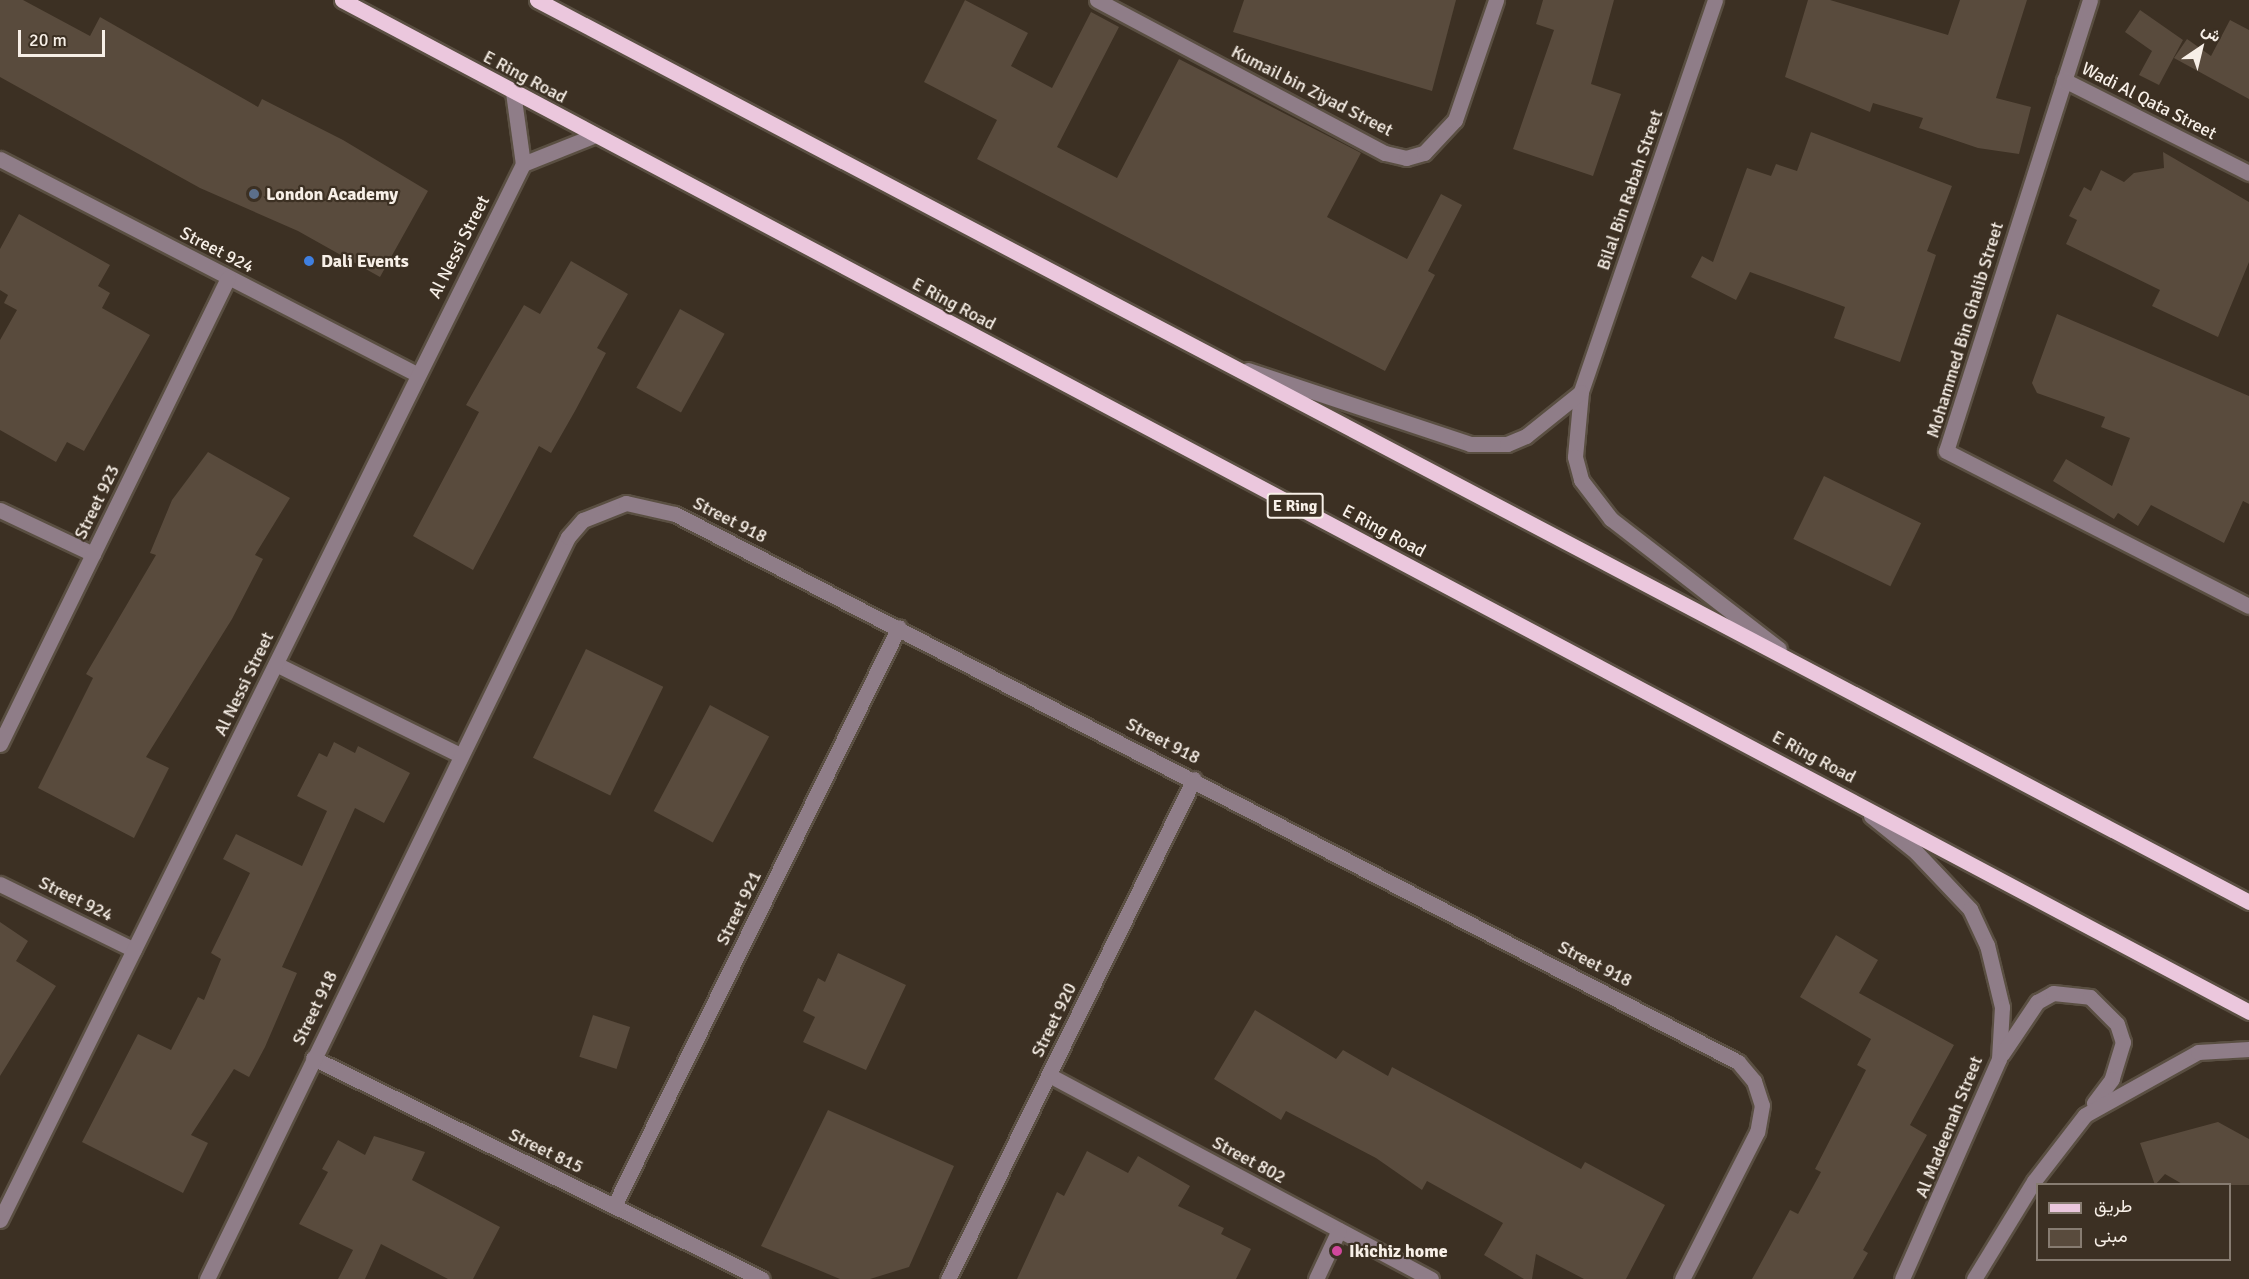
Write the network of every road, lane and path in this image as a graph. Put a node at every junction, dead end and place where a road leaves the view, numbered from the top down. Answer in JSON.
{"nodes":[{"id":1,"x":342,"y":0,"type":"edge"},
{"id":2,"x":537,"y":0,"type":"edge"},
{"id":3,"x":1096,"y":0,"type":"edge"},
{"id":4,"x":1496,"y":0,"type":"edge"},
{"id":5,"x":1715,"y":0,"type":"edge"},
{"id":6,"x":2090,"y":0,"type":"edge"},
{"id":7,"x":2064,"y":80,"type":"junction"},
{"id":8,"x":513,"y":93,"type":"junction"},
{"id":9,"x":593,"y":136,"type":"junction"},
{"id":10,"x":0,"y":159,"type":"edge"},
{"id":11,"x":523,"y":165,"type":"junction"},
{"id":12,"x":2249,"y":173,"type":"edge"},
{"id":13,"x":228,"y":278,"type":"junction"},
{"id":14,"x":1204,"y":355,"type":"junction"},
{"id":15,"x":416,"y":374,"type":"junction"},
{"id":16,"x":1581,"y":392,"type":"junction"},
{"id":17,"x":0,"y":510,"type":"edge"},
{"id":18,"x":93,"y":554,"type":"junction"},
{"id":19,"x":2249,"y":606,"type":"edge"},
{"id":20,"x":899,"y":627,"type":"junction"},
{"id":21,"x":276,"y":664,"type":"junction"},
{"id":22,"x":1802,"y":667,"type":"junction"},
{"id":23,"x":0,"y":744,"type":"edge"},
{"id":24,"x":460,"y":755,"type":"junction"},
{"id":25,"x":1194,"y":779,"type":"junction"},
{"id":26,"x":1842,"y":794,"type":"junction"},
{"id":27,"x":0,"y":884,"type":"edge"},
{"id":28,"x":2249,"y":902,"type":"edge"},
{"id":29,"x":134,"y":950,"type":"junction"},
{"id":30,"x":2249,"y":1012,"type":"edge"},
{"id":31,"x":2249,"y":1048,"type":"edge"},
{"id":32,"x":313,"y":1058,"type":"junction"},
{"id":33,"x":2000,"y":1059,"type":"junction"},
{"id":34,"x":1048,"y":1075,"type":"junction"},
{"id":35,"x":2085,"y":1115,"type":"junction"},
{"id":36,"x":614,"y":1206,"type":"junction"},
{"id":37,"x":0,"y":1220,"type":"edge"},
{"id":38,"x":1339,"y":1230,"type":"junction"},
{"id":39,"x":207,"y":1279,"type":"edge"},
{"id":40,"x":762,"y":1279,"type":"edge"},
{"id":41,"x":948,"y":1279,"type":"edge"},
{"id":42,"x":1316,"y":1279,"type":"edge"},
{"id":43,"x":1431,"y":1279,"type":"edge"},
{"id":44,"x":1682,"y":1279,"type":"edge"},
{"id":45,"x":1902,"y":1279,"type":"edge"},
{"id":46,"x":1974,"y":1279,"type":"edge"}],
"edges":[{"from":1,"to":8,"type":"main road","name":"E Ring Road","number":"E Ring"},
{"from":2,"to":14,"type":"main road"},
{"from":3,"to":4,"type":"street","name":"Kumail bin Ziyad Street"},
{"from":5,"to":16,"type":"street","name":"Bilal Bin Rabah Street"},
{"from":6,"to":7,"type":"street","name":"Mohammed Bin Ghalib Street"},
{"from":7,"to":12,"type":"street","name":"Wadi Al Qata Street"},
{"from":7,"to":19,"type":"street","name":"Mohammed Bin Ghalib Street"},
{"from":8,"to":9,"type":"main road","name":"E Ring Road","number":"E Ring"},
{"from":8,"to":11,"type":"street"},
{"from":9,"to":11,"type":"street"},
{"from":9,"to":26,"type":"main road","name":"E Ring Road","number":"E Ring"},
{"from":10,"to":13,"type":"street","name":"Street 924"},
{"from":11,"to":15,"type":"street","name":"Al Nessi Street"},
{"from":13,"to":15,"type":"street","name":"Street 924"},
{"from":13,"to":18,"type":"street","name":"Street 923"},
{"from":14,"to":16,"type":"street"},
{"from":14,"to":22,"type":"main road"},
{"from":15,"to":21,"type":"street","name":"Al Nessi Street"},
{"from":16,"to":22,"type":"street","name":"Bilal Bin Rabah Street"},
{"from":17,"to":18,"type":"street"},
{"from":18,"to":23,"type":"street","name":"Street 923"},
{"from":20,"to":24,"type":"street","name":"Street 918"},
{"from":20,"to":25,"type":"street","name":"Street 918"},
{"from":20,"to":36,"type":"street","name":"Street 921"},
{"from":21,"to":24,"type":"street"},
{"from":21,"to":29,"type":"street","name":"Al Nessi Street"},
{"from":22,"to":28,"type":"main road"},
{"from":24,"to":32,"type":"street","name":"Street 918"},
{"from":25,"to":34,"type":"street","name":"Street 920"},
{"from":25,"to":44,"type":"street","name":"Street 918"},
{"from":26,"to":30,"type":"main road","name":"E Ring Road","number":"E Ring"},
{"from":26,"to":33,"type":"street","name":"Al Madeenah Street"},
{"from":27,"to":29,"type":"street","name":"Street 924"},
{"from":29,"to":37,"type":"street","name":"Al Nessi Street"},
{"from":31,"to":35,"type":"street"},
{"from":32,"to":36,"type":"street","name":"Street 815"},
{"from":32,"to":39,"type":"street","name":"Street 918"},
{"from":33,"to":35,"type":"street"},
{"from":33,"to":45,"type":"street","name":"Al Madeenah Street"},
{"from":34,"to":38,"type":"street","name":"Street 802"},
{"from":34,"to":41,"type":"street","name":"Street 920"},
{"from":35,"to":46,"type":"street"},
{"from":36,"to":40,"type":"street","name":"Street 815"},
{"from":38,"to":42,"type":"street"},
{"from":38,"to":43,"type":"street","name":"Street 802"}]}
